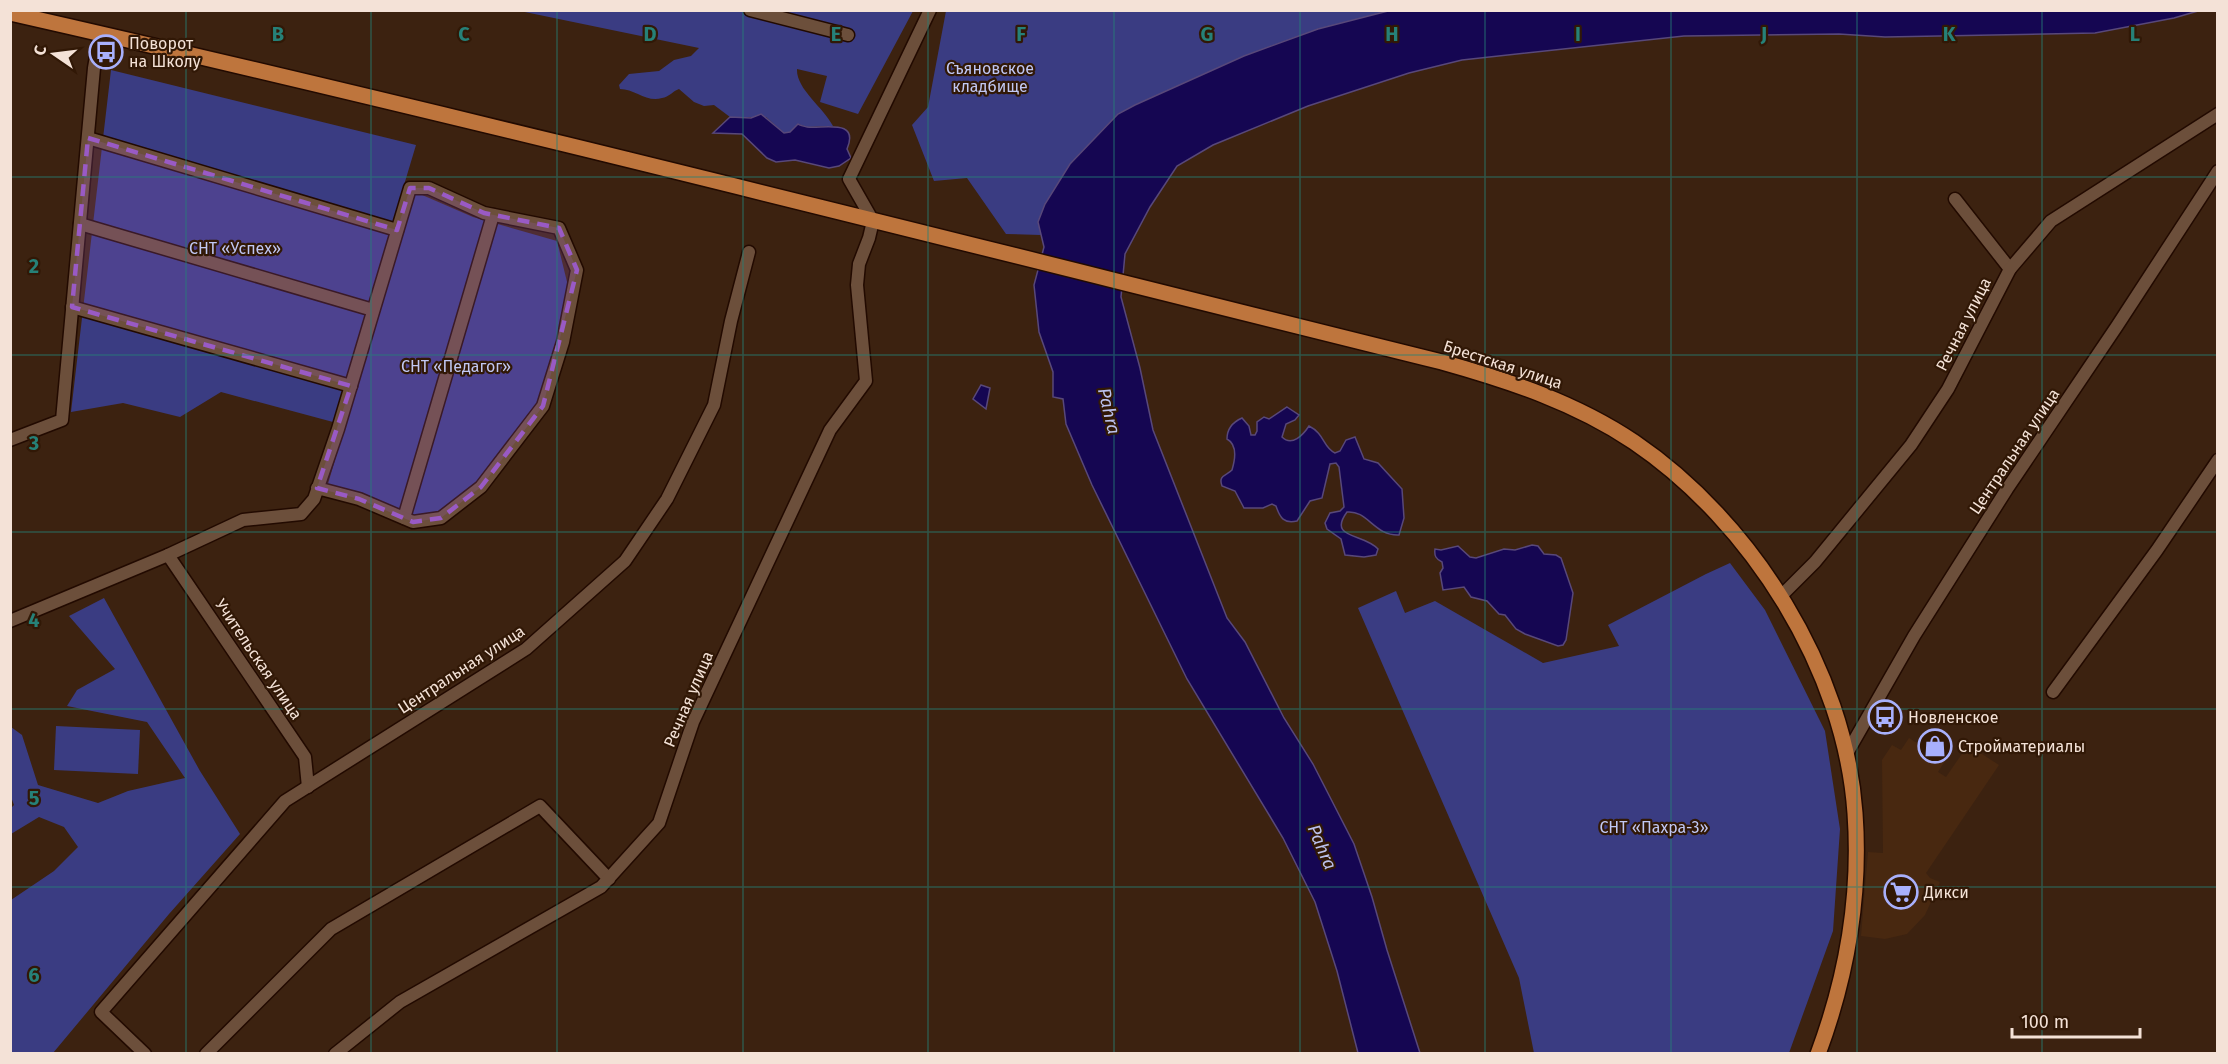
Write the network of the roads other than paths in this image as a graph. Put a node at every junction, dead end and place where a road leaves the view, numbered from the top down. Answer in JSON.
{"nodes":[{"id":1,"x":750,"y":10,"type":"edge"},
{"id":2,"x":930,"y":10,"type":"edge"},
{"id":3,"x":10,"y":13,"type":"edge"},
{"id":4,"x":100,"y":33,"type":"junction"},
{"id":5,"x":848,"y":35,"type":"dead end"},
{"id":6,"x":2217,"y":114,"type":"edge"},
{"id":7,"x":88,"y":138,"type":"junction"},
{"id":8,"x":2217,"y":171,"type":"edge"},
{"id":9,"x":1954,"y":198,"type":"dead end"},
{"id":10,"x":492,"y":215,"type":"junction"},
{"id":11,"x":873,"y":221,"type":"junction"},
{"id":12,"x":80,"y":224,"type":"junction"},
{"id":13,"x":398,"y":230,"type":"junction"},
{"id":14,"x":749,"y":252,"type":"dead end"},
{"id":15,"x":2010,"y":269,"type":"junction"},
{"id":16,"x":72,"y":307,"type":"junction"},
{"id":17,"x":373,"y":310,"type":"junction"},
{"id":18,"x":351,"y":386,"type":"junction"},
{"id":19,"x":10,"y":440,"type":"edge"},
{"id":20,"x":2217,"y":460,"type":"edge"},
{"id":21,"x":317,"y":488,"type":"junction"},
{"id":22,"x":404,"y":518,"type":"junction"},
{"id":23,"x":168,"y":555,"type":"junction"},
{"id":24,"x":1781,"y":596,"type":"junction"},
{"id":25,"x":11,"y":620,"type":"edge"},
{"id":26,"x":2053,"y":692,"type":"dead end"},
{"id":27,"x":1846,"y":755,"type":"junction"},
{"id":28,"x":308,"y":787,"type":"junction"},
{"id":29,"x":609,"y":879,"type":"junction"},
{"id":30,"x":145,"y":1053,"type":"edge"},
{"id":31,"x":206,"y":1053,"type":"edge"},
{"id":32,"x":335,"y":1053,"type":"edge"},
{"id":33,"x":1818,"y":1053,"type":"edge"}],
"edges":[{"from":1,"to":5,"type":"street"},
{"from":2,"to":11,"type":"street"},
{"from":3,"to":4,"type":"main road","name":"Брестская улица"},
{"from":4,"to":7,"type":"street"},
{"from":4,"to":11,"type":"main road","name":"Брестская улица"},
{"from":6,"to":15,"type":"street","name":"Речная улица"},
{"from":7,"to":12,"type":"street"},
{"from":7,"to":13,"type":"street"},
{"from":8,"to":27,"type":"street","name":"Центральная улица"},
{"from":9,"to":15,"type":"street"},
{"from":10,"to":13,"type":"street"},
{"from":10,"to":22,"type":"street"},
{"from":10,"to":22,"type":"street"},
{"from":11,"to":24,"type":"main road","name":"Брестская улица"},
{"from":11,"to":29,"type":"street","name":"Речная улица"},
{"from":12,"to":16,"type":"street"},
{"from":12,"to":17,"type":"street"},
{"from":13,"to":17,"type":"street"},
{"from":14,"to":28,"type":"street","name":"Центральная улица"},
{"from":15,"to":24,"type":"street","name":"Речная улица"},
{"from":16,"to":18,"type":"street"},
{"from":16,"to":19,"type":"street"},
{"from":17,"to":18,"type":"street"},
{"from":18,"to":21,"type":"street"},
{"from":20,"to":26,"type":"street"},
{"from":21,"to":22,"type":"street"},
{"from":21,"to":23,"type":"street"},
{"from":23,"to":25,"type":"street"},
{"from":23,"to":28,"type":"street","name":"Учительская улица"},
{"from":24,"to":27,"type":"main road","name":"Брестская улица"},
{"from":27,"to":33,"type":"main road","name":"Брестская улица"},
{"from":28,"to":30,"type":"street","name":"Центральная улица"},
{"from":29,"to":31,"type":"street"},
{"from":29,"to":32,"type":"street","name":"Речная улица"}]}
